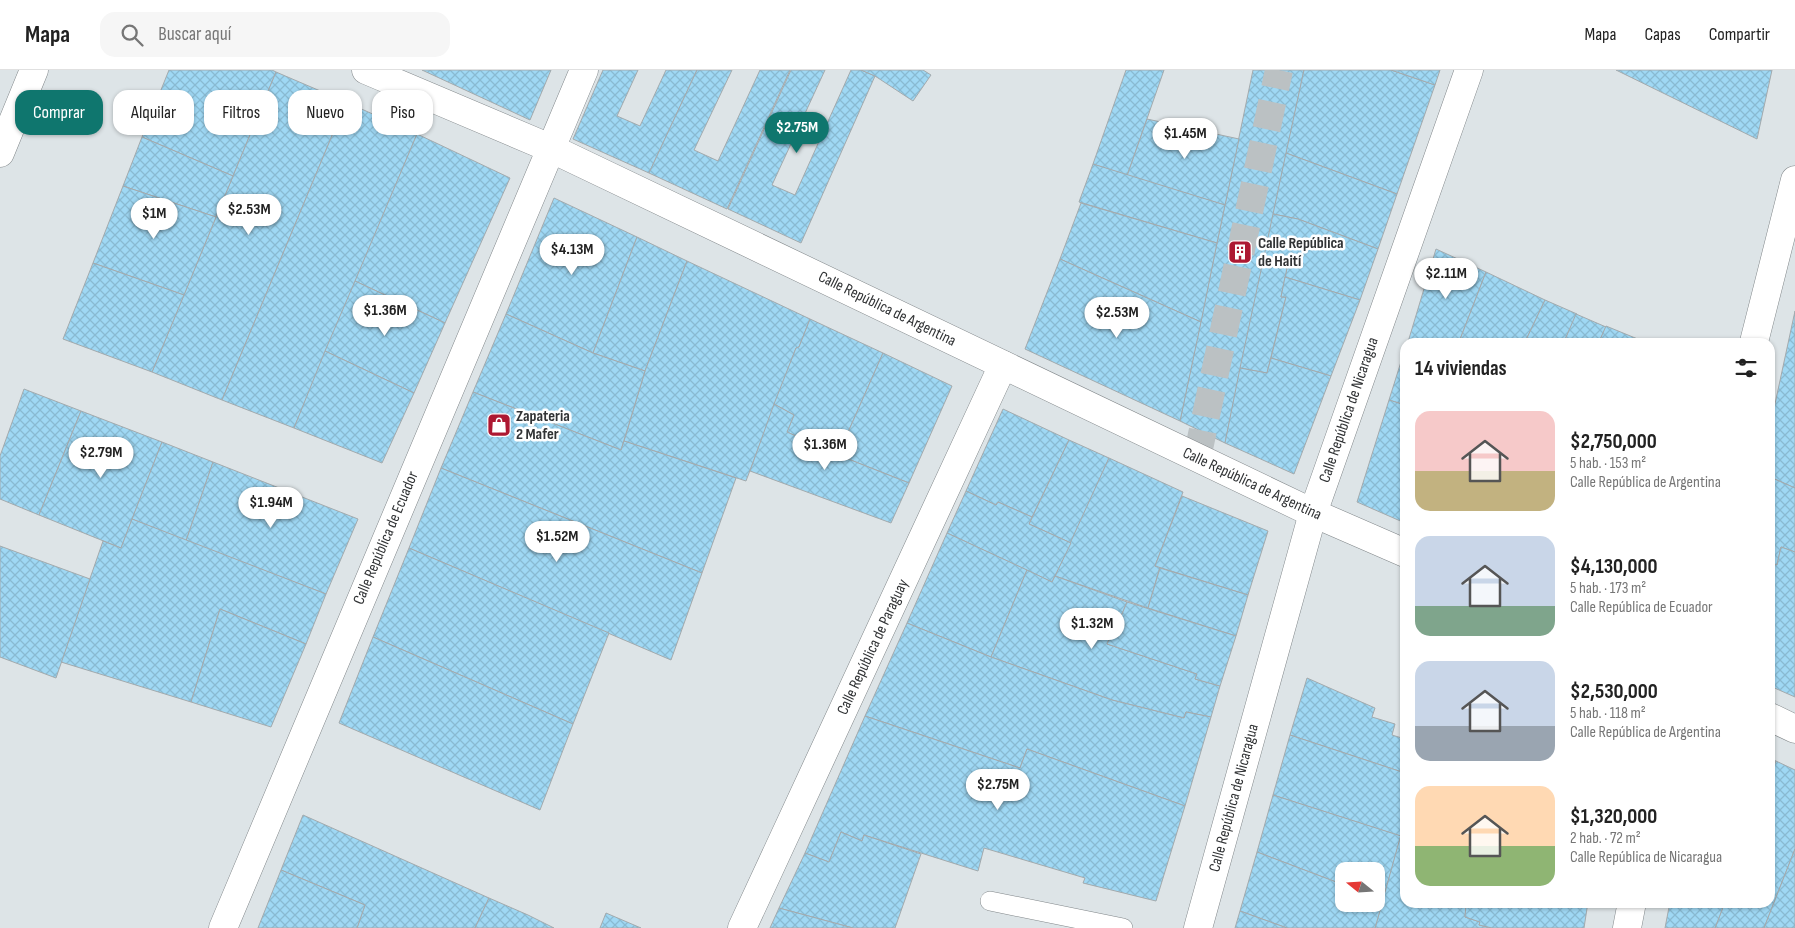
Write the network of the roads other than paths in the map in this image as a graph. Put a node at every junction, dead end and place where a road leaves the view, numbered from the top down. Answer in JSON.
{"nodes":[{"id":1,"x":34,"y":70,"type":"edge"},
{"id":2,"x":366,"y":70,"type":"edge"},
{"id":3,"x":584,"y":70,"type":"edge"},
{"id":4,"x":1469,"y":70,"type":"edge"},
{"id":5,"x":550,"y":148,"type":"junction"},
{"id":6,"x":0,"y":154,"type":"edge"},
{"id":7,"x":1795,"y":180,"type":"edge"},
{"id":8,"x":1755,"y":338,"type":"edge"},
{"id":9,"x":1003,"y":365,"type":"junction"},
{"id":10,"x":1313,"y":513,"type":"junction"},
{"id":11,"x":1400,"y":551,"type":"edge"},
{"id":12,"x":1775,"y":719,"type":"edge"},
{"id":13,"x":1795,"y":729,"type":"edge"},
{"id":14,"x":990,"y":901,"type":"dead end"},
{"id":15,"x":1631,"y":908,"type":"edge"},
{"id":16,"x":223,"y":928,"type":"edge"},
{"id":17,"x":742,"y":928,"type":"edge"},
{"id":18,"x":1123,"y":928,"type":"edge"},
{"id":19,"x":1198,"y":928,"type":"edge"},
{"id":20,"x":1627,"y":928,"type":"edge"}],
"edges":[{"from":1,"to":6,"type":"street"},
{"from":2,"to":5,"type":"street","name":"Calle República de Argentina"},
{"from":3,"to":5,"type":"street","name":"Calle República de Ecuador"},
{"from":4,"to":10,"type":"street","name":"Calle República de Nicaragua"},
{"from":5,"to":9,"type":"street","name":"Calle República de Argentina"},
{"from":5,"to":16,"type":"street","name":"Calle República de Ecuador"},
{"from":7,"to":8,"type":"street"},
{"from":9,"to":10,"type":"street","name":"Calle República de Argentina"},
{"from":9,"to":17,"type":"street","name":"Calle República de Paraguay"},
{"from":10,"to":11,"type":"street","name":"Calle República de Argentina"},
{"from":10,"to":19,"type":"street","name":"Calle República de Nicaragua"},
{"from":12,"to":13,"type":"street"},
{"from":14,"to":18,"type":"lane"},
{"from":15,"to":20,"type":"street"}]}
